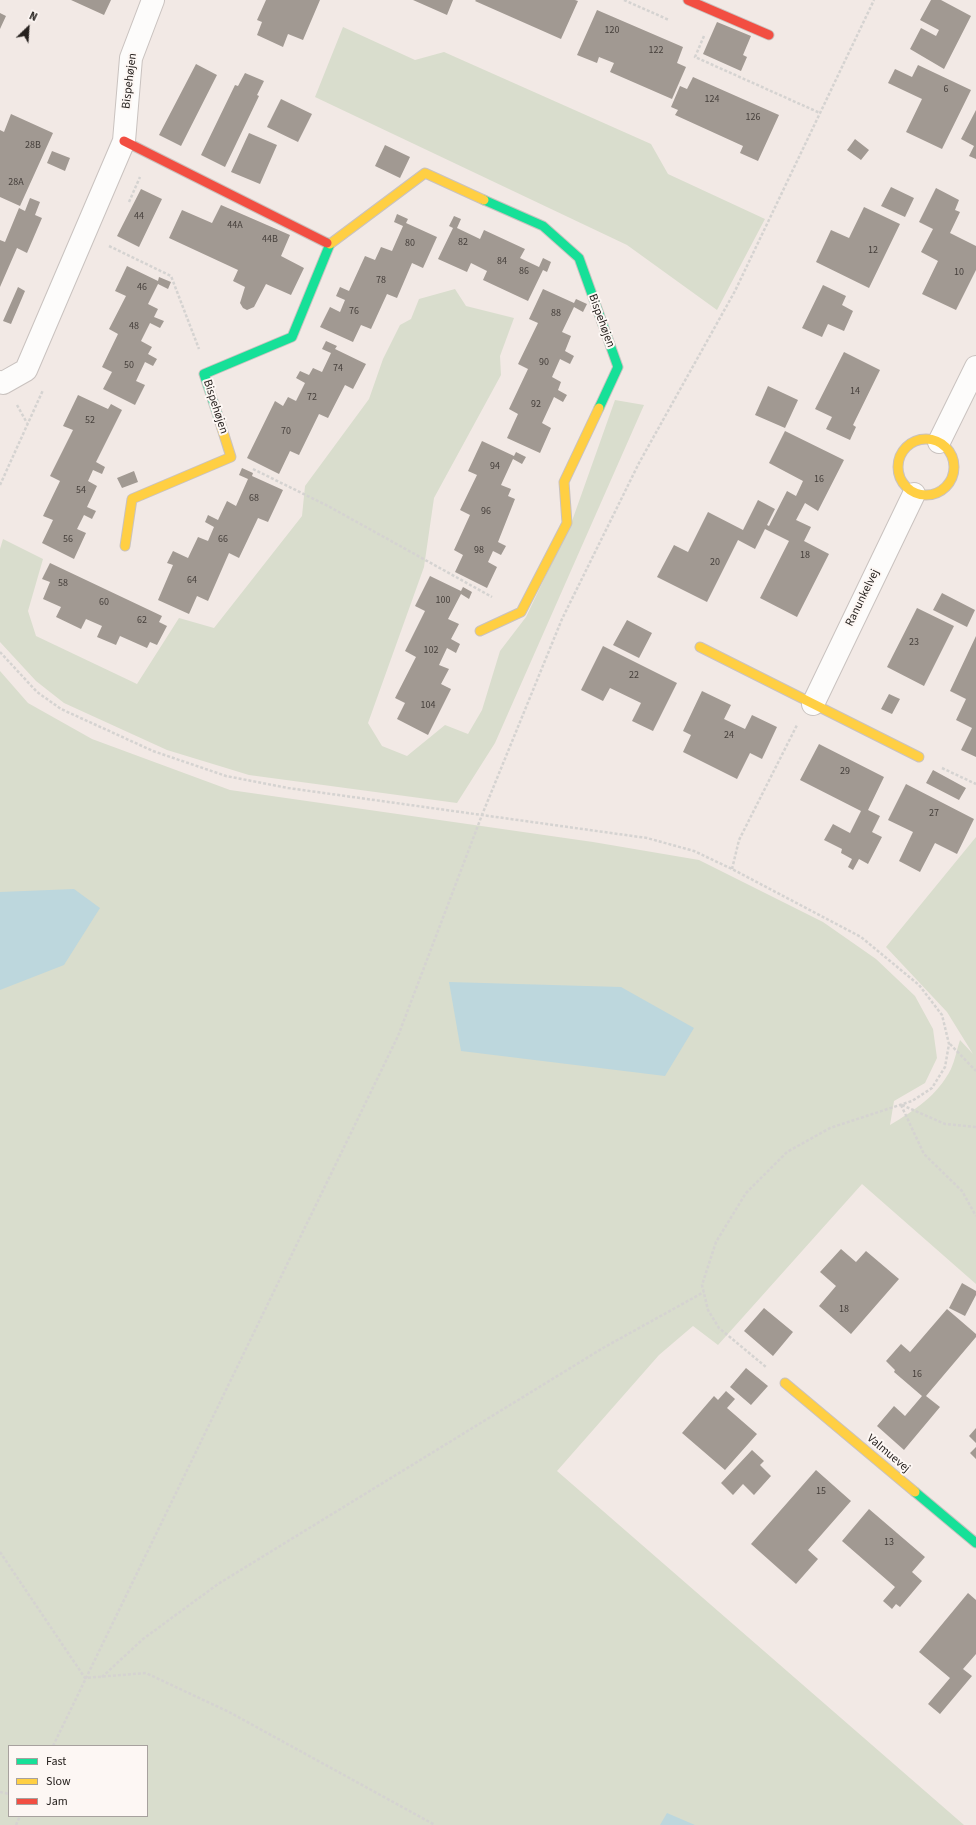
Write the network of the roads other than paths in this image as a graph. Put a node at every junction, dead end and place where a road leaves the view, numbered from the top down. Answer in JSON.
{"nodes":[{"id":1,"x":153,"y":0,"type":"edge"},
{"id":2,"x":688,"y":0,"type":"edge"},
{"id":3,"x":769,"y":36,"type":"dead end"},
{"id":4,"x":124,"y":141,"type":"junction"},
{"id":5,"x":330,"y":244,"type":"junction"},
{"id":6,"x":976,"y":367,"type":"edge"},
{"id":7,"x":0,"y":382,"type":"edge"},
{"id":8,"x":971,"y":390,"type":"edge"},
{"id":9,"x":939,"y":442,"type":"junction"},
{"id":10,"x":914,"y":494,"type":"junction"},
{"id":11,"x":125,"y":546,"type":"dead end"},
{"id":12,"x":480,"y":631,"type":"dead end"},
{"id":13,"x":700,"y":647,"type":"dead end"},
{"id":14,"x":813,"y":704,"type":"junction"},
{"id":15,"x":919,"y":757,"type":"road end"},
{"id":16,"x":785,"y":1383,"type":"road end"},
{"id":17,"x":976,"y":1543,"type":"edge"}],
"edges":[{"from":1,"to":4,"type":"street","name":"Bispehøjen"},
{"from":2,"to":3,"type":"street"},
{"from":4,"to":5,"type":"street"},
{"from":4,"to":7,"type":"street","name":"Bispehøjen"},
{"from":5,"to":11,"type":"street","name":"Bispehøjen"},
{"from":5,"to":12,"type":"street","name":"Bispehøjen"},
{"from":6,"to":8,"type":"street"},
{"from":8,"to":9,"type":"street"},
{"from":9,"to":10,"type":"street"},
{"from":9,"to":10,"type":"street"},
{"from":10,"to":14,"type":"street","name":"Ranunkelvej"},
{"from":13,"to":14,"type":"street"},
{"from":14,"to":15,"type":"street"},
{"from":16,"to":17,"type":"street","name":"Valmuevej"}]}
